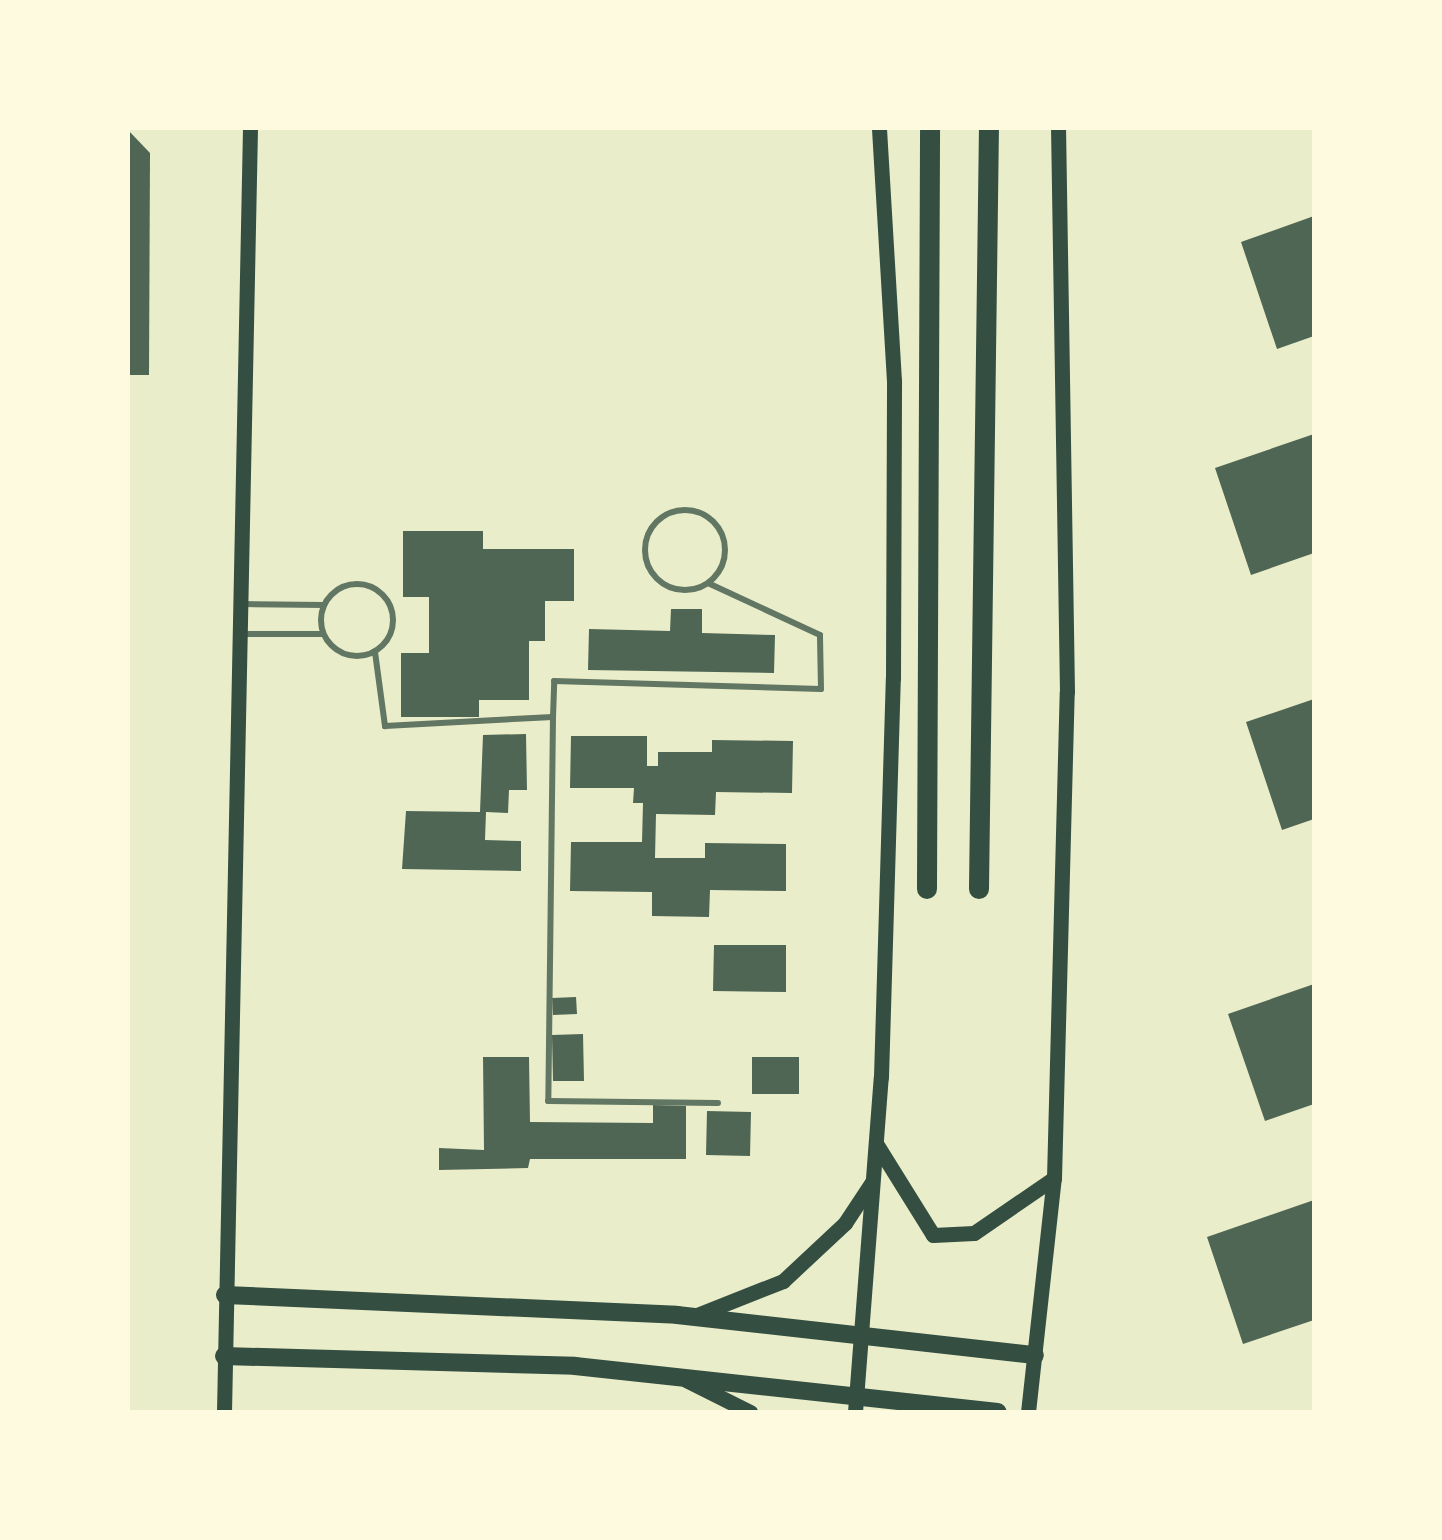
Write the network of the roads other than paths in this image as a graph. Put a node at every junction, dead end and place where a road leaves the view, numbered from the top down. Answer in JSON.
{"nodes":[{"id":1,"x":250,"y":128,"type":"edge"},
{"id":2,"x":879,"y":128,"type":"edge"},
{"id":3,"x":989,"y":128,"type":"edge"},
{"id":4,"x":1058,"y":128,"type":"edge"},
{"id":5,"x":929,"y":131,"type":"edge"},
{"id":6,"x":708,"y":584,"type":"junction"},
{"id":7,"x":243,"y":604,"type":"junction"},
{"id":8,"x":324,"y":605,"type":"junction"},
{"id":9,"x":243,"y":634,"type":"junction"},
{"id":10,"x":323,"y":634,"type":"junction"},
{"id":11,"x":375,"y":652,"type":"junction"},
{"id":12,"x":553,"y":717,"type":"junction"},
{"id":13,"x":979,"y":889,"type":"dead end"},
{"id":14,"x":926,"y":890,"type":"dead end"},
{"id":15,"x":718,"y":1103,"type":"dead end"},
{"id":16,"x":877,"y":1145,"type":"junction"},
{"id":17,"x":1054,"y":1178,"type":"junction"},
{"id":18,"x":874,"y":1179,"type":"junction"},
{"id":19,"x":225,"y":1295,"type":"junction"},
{"id":20,"x":692,"y":1317,"type":"junction"},
{"id":21,"x":865,"y":1336,"type":"junction"},
{"id":22,"x":1035,"y":1355,"type":"junction"},
{"id":23,"x":224,"y":1356,"type":"junction"},
{"id":24,"x":683,"y":1378,"type":"junction"},
{"id":25,"x":856,"y":1404,"type":"edge"},
{"id":26,"x":224,"y":1412,"type":"edge"},
{"id":27,"x":750,"y":1412,"type":"edge"},
{"id":28,"x":998,"y":1412,"type":"edge"},
{"id":29,"x":1028,"y":1412,"type":"edge"}],
"edges":[{"from":1,"to":7,"type":"main road"},
{"from":2,"to":16,"type":"main road"},
{"from":3,"to":13,"type":"highway"},
{"from":4,"to":17,"type":"main road"},
{"from":5,"to":14,"type":"highway"},
{"from":6,"to":6,"type":"lane"},
{"from":6,"to":12,"type":"lane"},
{"from":7,"to":8,"type":"lane"},
{"from":7,"to":9,"type":"main road"},
{"from":8,"to":10,"type":"lane"},
{"from":8,"to":11,"type":"lane"},
{"from":9,"to":10,"type":"lane"},
{"from":9,"to":19,"type":"main road"},
{"from":10,"to":11,"type":"lane"},
{"from":11,"to":12,"type":"lane"},
{"from":12,"to":15,"type":"lane"},
{"from":16,"to":17,"type":"main road"},
{"from":16,"to":18,"type":"main road"},
{"from":17,"to":22,"type":"main road"},
{"from":18,"to":20,"type":"main road"},
{"from":18,"to":21,"type":"main road"},
{"from":19,"to":20,"type":"main road"},
{"from":19,"to":23,"type":"main road"},
{"from":20,"to":21,"type":"main road"},
{"from":21,"to":22,"type":"main road"},
{"from":21,"to":25,"type":"main road"},
{"from":22,"to":29,"type":"main road"},
{"from":23,"to":24,"type":"main road"},
{"from":23,"to":26,"type":"main road"},
{"from":24,"to":25,"type":"main road"},
{"from":24,"to":27,"type":"main road"},
{"from":25,"to":28,"type":"main road"}]}
